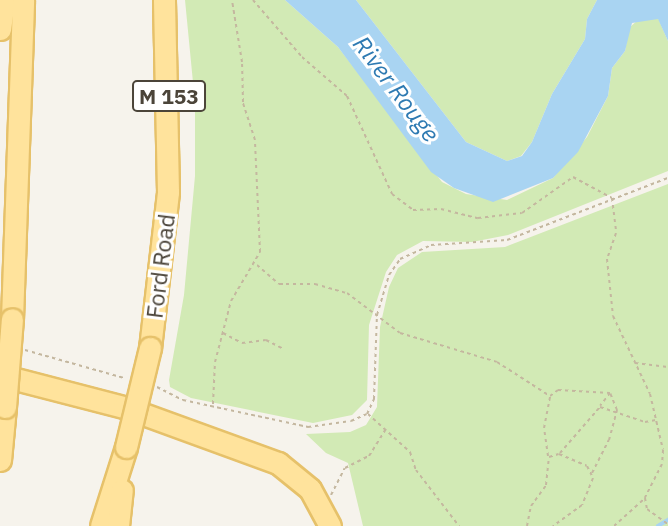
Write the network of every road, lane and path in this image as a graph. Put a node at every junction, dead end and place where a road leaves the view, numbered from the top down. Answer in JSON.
{"nodes":[{"id":1,"x":4,"y":0,"type":"edge"},
{"id":2,"x":23,"y":0,"type":"edge"},
{"id":3,"x":164,"y":0,"type":"edge"},
{"id":4,"x":232,"y":0,"type":"edge"},
{"id":5,"x":253,"y":0,"type":"edge"},
{"id":6,"x":0,"y":29,"type":"edge"},
{"id":7,"x":668,"y":178,"type":"edge"},
{"id":8,"x":612,"y":198,"type":"junction"},
{"id":9,"x":256,"y":264,"type":"junction"},
{"id":10,"x":377,"y":316,"type":"junction"},
{"id":11,"x":222,"y":332,"type":"junction"},
{"id":12,"x":13,"y":348,"type":"dead end"},
{"id":13,"x":285,"y":349,"type":"dead end"},
{"id":14,"x":634,"y":363,"type":"junction"},
{"id":15,"x":668,"y":368,"type":"edge"},
{"id":16,"x":0,"y":375,"type":"edge"},
{"id":17,"x":130,"y":379,"type":"dead end"},
{"id":18,"x":155,"y":386,"type":"dead end"},
{"id":19,"x":610,"y":393,"type":"junction"},
{"id":20,"x":550,"y":396,"type":"junction"},
{"id":21,"x":213,"y":405,"type":"junction"},
{"id":22,"x":600,"y":407,"type":"junction"},
{"id":23,"x":617,"y":410,"type":"junction"},
{"id":24,"x":367,"y":414,"type":"junction"},
{"id":25,"x":657,"y":420,"type":"junction"},
{"id":26,"x":387,"y":428,"type":"junction"},
{"id":27,"x":126,"y":447,"type":"junction"},
{"id":28,"x":559,"y":454,"type":"junction"},
{"id":29,"x":549,"y":457,"type":"junction"},
{"id":30,"x":0,"y":460,"type":"edge"},
{"id":31,"x":592,"y":475,"type":"junction"},
{"id":32,"x":645,"y":498,"type":"junction"},
{"id":33,"x":327,"y":518,"type":"edge"},
{"id":34,"x":666,"y":524,"type":"edge"},
{"id":35,"x":101,"y":526,"type":"edge"},
{"id":36,"x":118,"y":526,"type":"edge"},
{"id":37,"x":459,"y":526,"type":"edge"},
{"id":38,"x":527,"y":526,"type":"edge"},
{"id":39,"x":553,"y":526,"type":"edge"},
{"id":40,"x":614,"y":526,"type":"edge"}],
"edges":[{"from":1,"to":6,"type":"main road"},
{"from":2,"to":30,"type":"main road","bridge":true},
{"from":3,"to":27,"type":"main road","name":"Ford Road","number":"M 153","bridge":true},
{"from":4,"to":9,"type":"path"},
{"from":5,"to":8,"type":"path"},
{"from":7,"to":8,"type":"path"},
{"from":8,"to":10,"type":"path"},
{"from":8,"to":14,"type":"path"},
{"from":9,"to":10,"type":"path"},
{"from":9,"to":11,"type":"path"},
{"from":10,"to":20,"type":"path"},
{"from":10,"to":24,"type":"path"},
{"from":11,"to":13,"type":"path"},
{"from":11,"to":21,"type":"path"},
{"from":12,"to":17,"type":"path"},
{"from":14,"to":15,"type":"path"},
{"from":14,"to":25,"type":"path"},
{"from":16,"to":33,"type":"main road"},
{"from":18,"to":21,"type":"path"},
{"from":19,"to":20,"type":"path"},
{"from":19,"to":22,"type":"path"},
{"from":19,"to":23,"type":"path"},
{"from":20,"to":29,"type":"path"},
{"from":21,"to":24,"type":"path"},
{"from":22,"to":23,"type":"path"},
{"from":22,"to":28,"type":"path"},
{"from":23,"to":25,"type":"path"},
{"from":23,"to":31,"type":"path"},
{"from":24,"to":26,"type":"path"},
{"from":25,"to":32,"type":"path"},
{"from":26,"to":33,"type":"path"},
{"from":26,"to":37,"type":"path"},
{"from":27,"to":35,"type":"main road","name":"Ford Road","number":"M 153"},
{"from":27,"to":36,"type":"main road"},
{"from":28,"to":29,"type":"path"},
{"from":28,"to":31,"type":"path"},
{"from":29,"to":38,"type":"path"},
{"from":31,"to":39,"type":"path"},
{"from":32,"to":34,"type":"path"},
{"from":32,"to":40,"type":"path"}]}
